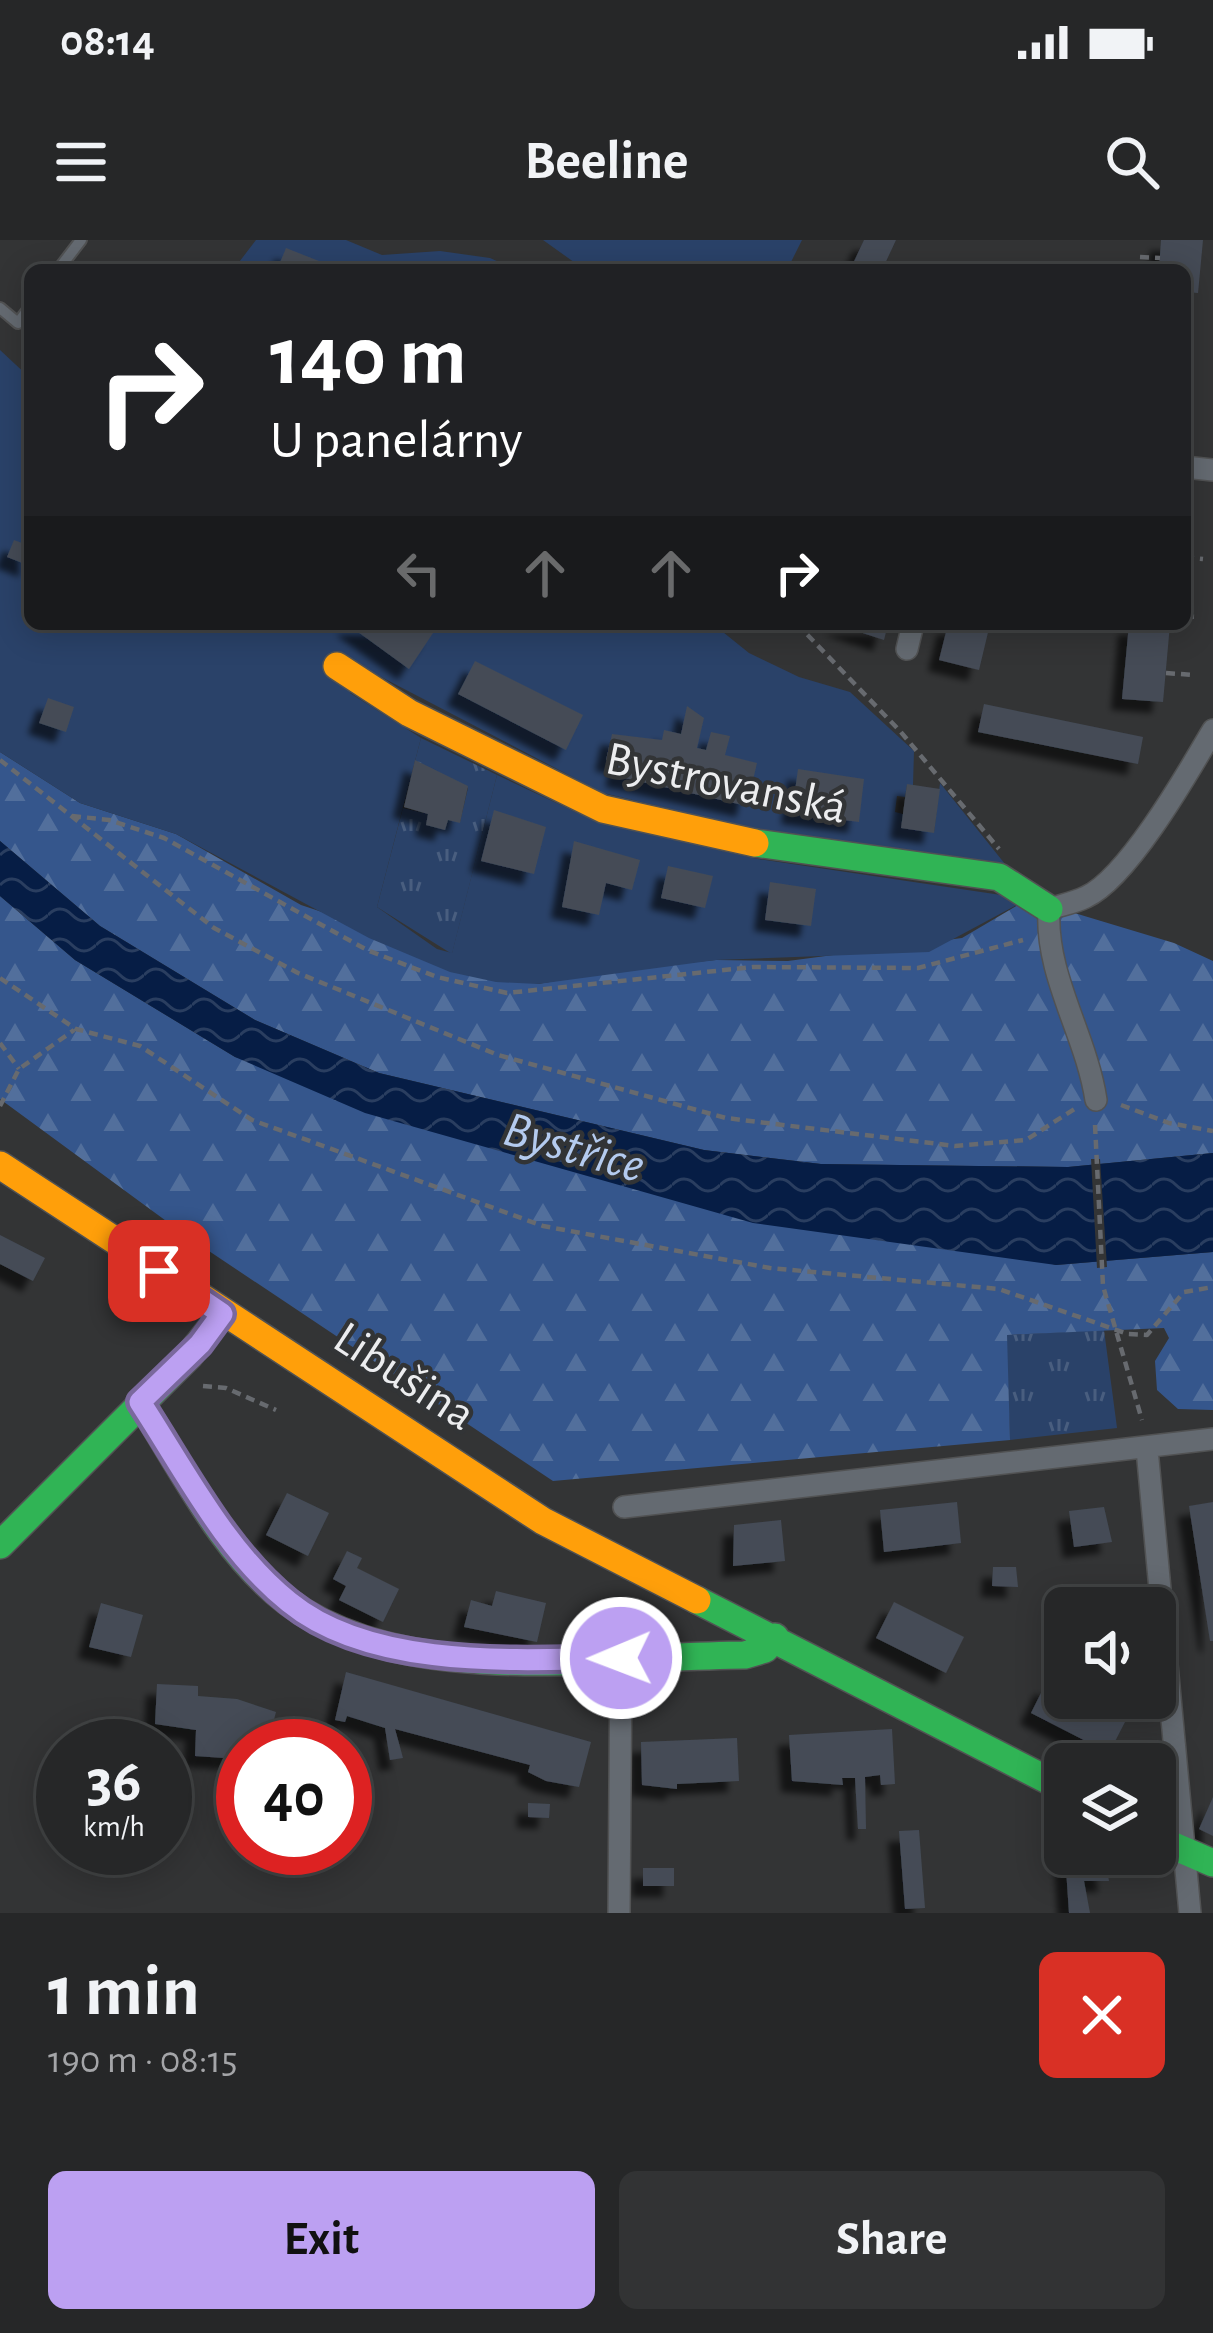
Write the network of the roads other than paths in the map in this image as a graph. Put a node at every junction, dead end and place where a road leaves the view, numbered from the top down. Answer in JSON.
{"nodes":[{"id":1,"x":81,"y":240,"type":"edge"},
{"id":2,"x":63,"y":264,"type":"edge"},
{"id":3,"x":0,"y":308,"type":"edge"},
{"id":4,"x":24,"y":315,"type":"edge"},
{"id":5,"x":912,"y":630,"type":"edge"},
{"id":6,"x":907,"y":649,"type":"dead end"},
{"id":7,"x":337,"y":666,"type":"dead end"},
{"id":8,"x":1213,"y":730,"type":"edge"},
{"id":9,"x":1048,"y":920,"type":"junction"},
{"id":10,"x":1096,"y":1100,"type":"road end"},
{"id":11,"x":0,"y":1165,"type":"edge"},
{"id":12,"x":222,"y":1314,"type":"junction"},
{"id":13,"x":140,"y":1402,"type":"junction"},
{"id":14,"x":1213,"y":1439,"type":"edge"},
{"id":15,"x":1147,"y":1449,"type":"junction"},
{"id":16,"x":624,"y":1507,"type":"dead end"},
{"id":17,"x":0,"y":1545,"type":"edge"},
{"id":18,"x":775,"y":1637,"type":"junction"},
{"id":19,"x":621,"y":1658,"type":"junction"},
{"id":20,"x":1044,"y":1779,"type":"edge"},
{"id":21,"x":1176,"y":1847,"type":"edge"},
{"id":22,"x":1184,"y":1851,"type":"junction"},
{"id":23,"x":1213,"y":1863,"type":"edge"},
{"id":24,"x":620,"y":1913,"type":"edge"},
{"id":25,"x":1190,"y":1913,"type":"edge"}],
"edges":[{"from":1,"to":2,"type":"lane"},
{"from":3,"to":4,"type":"lane"},
{"from":5,"to":6,"type":"street"},
{"from":7,"to":9,"type":"street","name":"Bystrovanská"},
{"from":8,"to":9,"type":"street"},
{"from":9,"to":10,"type":"street"},
{"from":11,"to":12,"type":"street","name":"Libušina"},
{"from":12,"to":13,"type":"street"},
{"from":12,"to":18,"type":"street","name":"Libušina"},
{"from":13,"to":17,"type":"street"},
{"from":13,"to":19,"type":"street"},
{"from":14,"to":15,"type":"street"},
{"from":15,"to":16,"type":"street"},
{"from":15,"to":22,"type":"street"},
{"from":18,"to":19,"type":"street"},
{"from":18,"to":20,"type":"street","name":"Libušina"},
{"from":19,"to":24,"type":"street"},
{"from":21,"to":22,"type":"street"},
{"from":22,"to":23,"type":"street"},
{"from":22,"to":25,"type":"street"}]}
